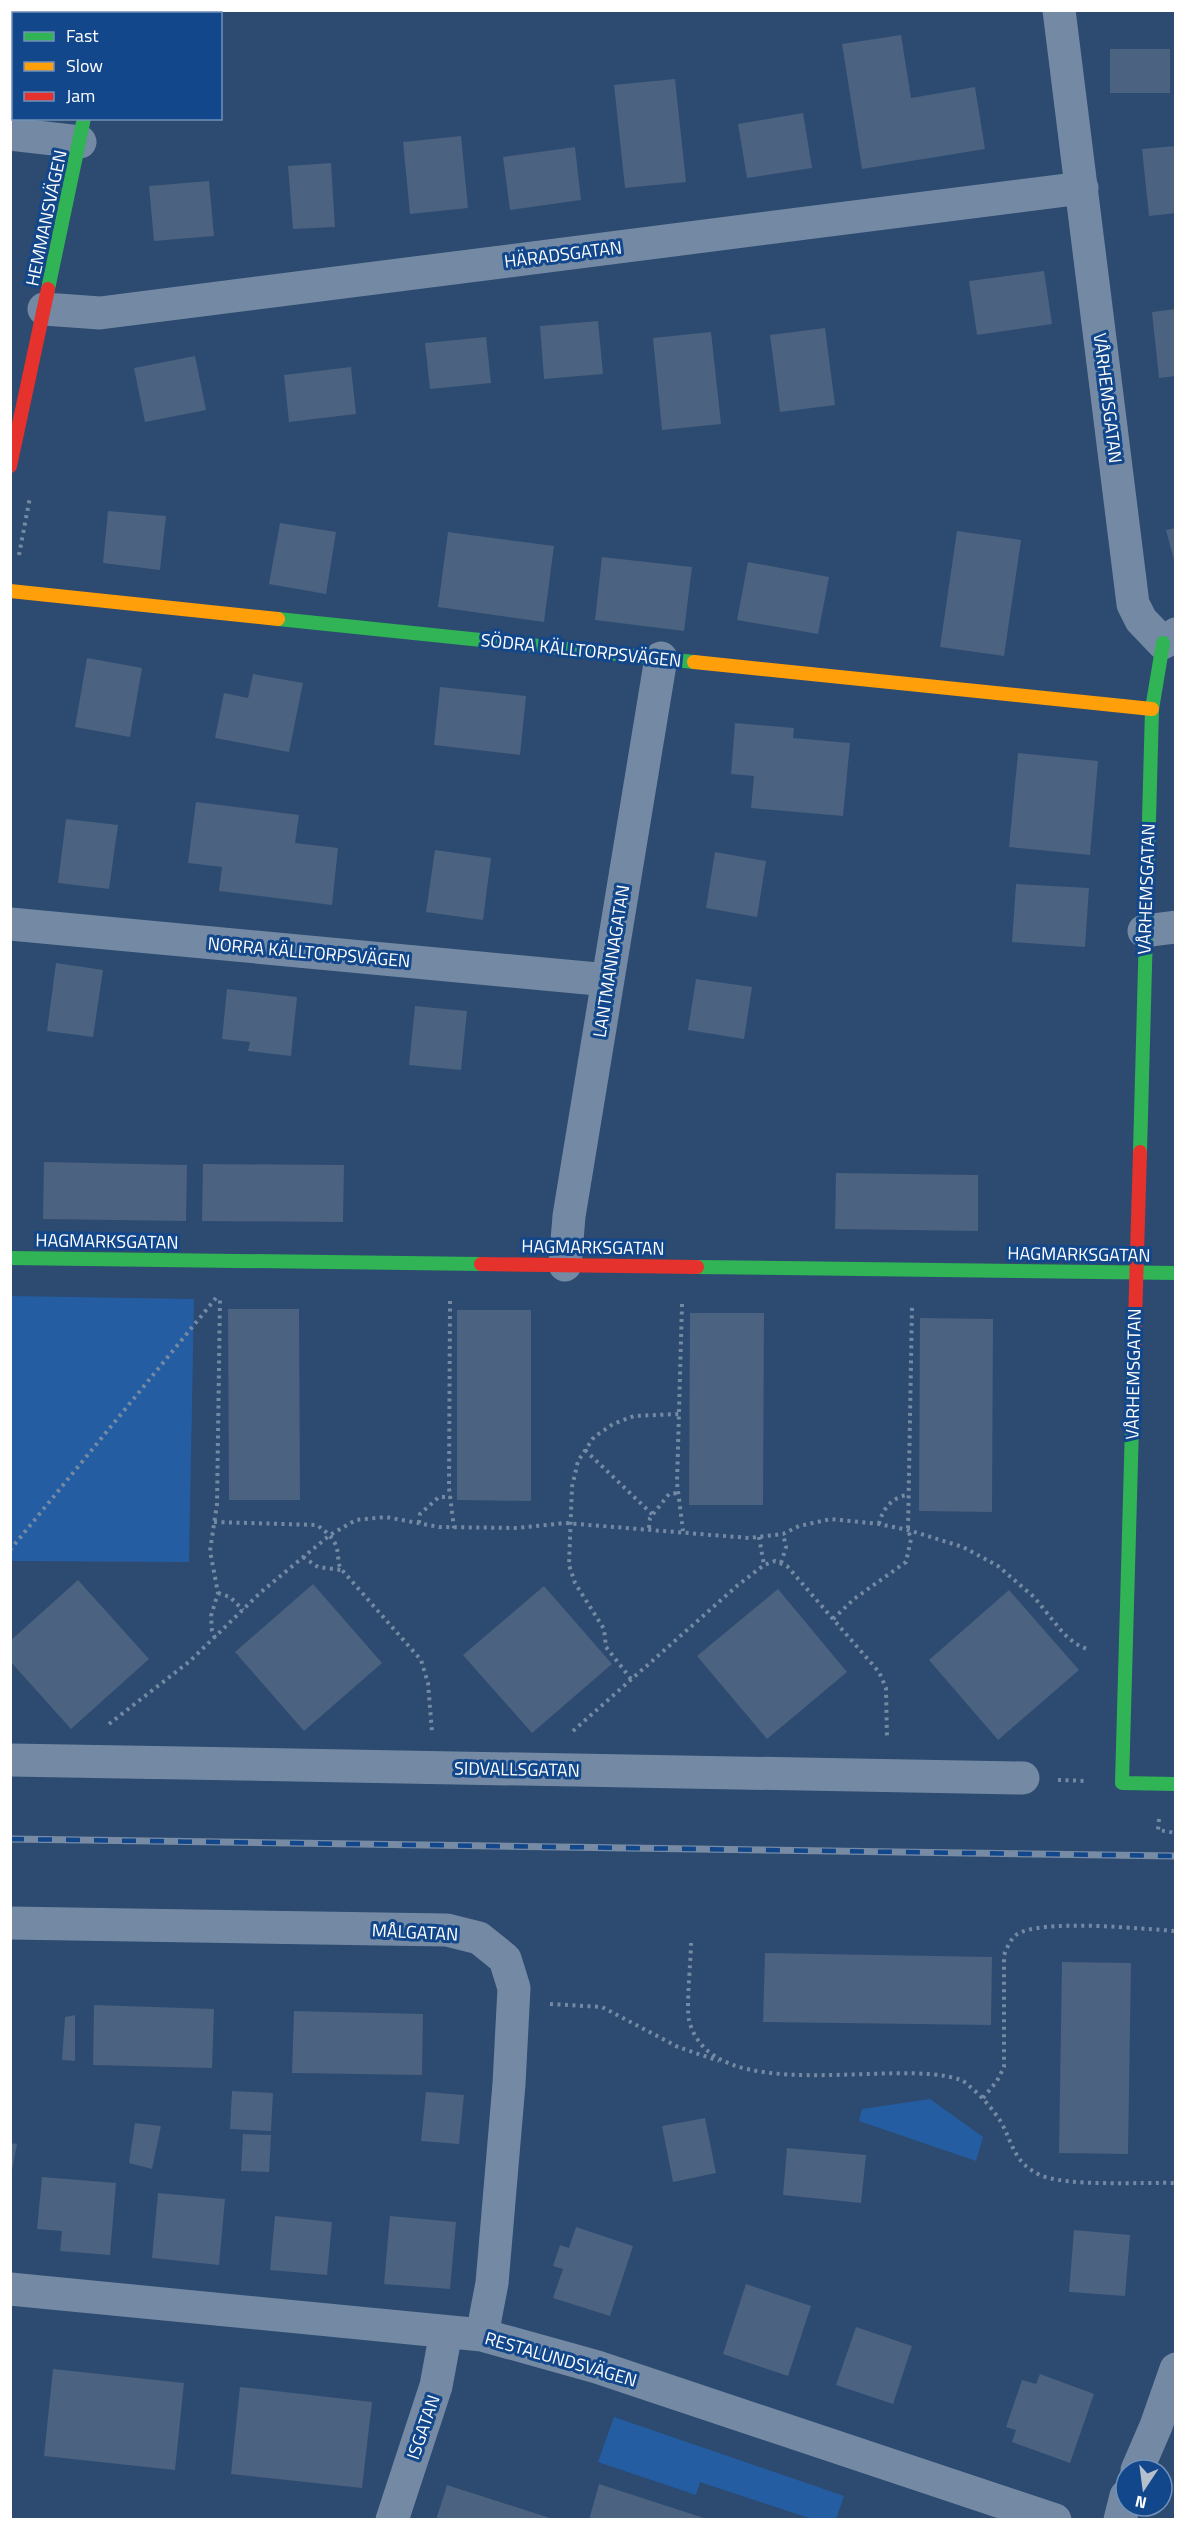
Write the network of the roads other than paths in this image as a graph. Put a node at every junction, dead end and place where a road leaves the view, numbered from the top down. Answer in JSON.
{"nodes":[{"id":1,"x":1059,"y":10,"type":"edge"},
{"id":2,"x":82,"y":130,"type":"edge"},
{"id":3,"x":10,"y":134,"type":"edge"},
{"id":4,"x":1082,"y":188,"type":"junction"},
{"id":5,"x":44,"y":309,"type":"junction"},
{"id":6,"x":10,"y":466,"type":"edge"},
{"id":7,"x":10,"y":591,"type":"edge"},
{"id":8,"x":1169,"y":638,"type":"edge"},
{"id":9,"x":661,"y":658,"type":"junction"},
{"id":10,"x":1152,"y":709,"type":"junction"},
{"id":11,"x":10,"y":924,"type":"edge"},
{"id":12,"x":1160,"y":929,"type":"edge"},
{"id":13,"x":608,"y":980,"type":"junction"},
{"id":14,"x":10,"y":1258,"type":"edge"},
{"id":15,"x":565,"y":1264,"type":"junction"},
{"id":16,"x":1136,"y":1273,"type":"junction"},
{"id":17,"x":1176,"y":1273,"type":"edge"},
{"id":18,"x":10,"y":1760,"type":"edge"},
{"id":19,"x":1023,"y":1779,"type":"road end"},
{"id":20,"x":1176,"y":1784,"type":"edge"},
{"id":21,"x":10,"y":1923,"type":"edge"},
{"id":22,"x":10,"y":2289,"type":"edge"},
{"id":23,"x":447,"y":2332,"type":"junction"},
{"id":24,"x":482,"y":2335,"type":"junction"},
{"id":25,"x":1176,"y":2369,"type":"edge"},
{"id":26,"x":1142,"y":2458,"type":"edge"},
{"id":27,"x":392,"y":2520,"type":"edge"},
{"id":28,"x":1055,"y":2520,"type":"edge"}],
"edges":[{"from":1,"to":4,"type":"street","name":"VÅRHEMSGATAN"},
{"from":2,"to":3,"type":"street"},
{"from":2,"to":5,"type":"street","name":"HEMMANSVÄGEN"},
{"from":4,"to":5,"type":"street","name":"HÄRADSGATAN"},
{"from":4,"to":8,"type":"street","name":"VÅRHEMSGATAN"},
{"from":5,"to":6,"type":"street","name":"HEMMANSVÄGEN"},
{"from":7,"to":9,"type":"street","name":"SÖDRA KÄLLTORPSVÄGEN"},
{"from":8,"to":10,"type":"street","name":"VÅRHEMSGATAN"},
{"from":9,"to":10,"type":"street","name":"SÖDRA KÄLLTORPSVÄGEN"},
{"from":9,"to":13,"type":"street","name":"LANTMANNAGATAN"},
{"from":10,"to":12,"type":"street","name":"VÅRHEMSGATAN"},
{"from":11,"to":13,"type":"street","name":"NORRA KÄLLTORPSVÄGEN"},
{"from":12,"to":16,"type":"street","name":"VÅRHEMSGATAN"},
{"from":13,"to":15,"type":"street","name":"LANTMANNAGATAN"},
{"from":14,"to":15,"type":"street","name":"HAGMARKSGATAN"},
{"from":15,"to":16,"type":"street","name":"HAGMARKSGATAN"},
{"from":16,"to":17,"type":"street","name":"HAGMARKSGATAN"},
{"from":16,"to":20,"type":"street","name":"VÅRHEMSGATAN"},
{"from":18,"to":19,"type":"street","name":"SIDVALLSGATAN"},
{"from":21,"to":24,"type":"street","name":"MÅLGATAN"},
{"from":22,"to":23,"type":"street","name":"RESTALUNDSVÄGEN"},
{"from":23,"to":24,"type":"street","name":"RESTALUNDSVÄGEN"},
{"from":23,"to":27,"type":"street","name":"ISGATAN"},
{"from":24,"to":28,"type":"street","name":"RESTALUNDSVÄGEN"},
{"from":25,"to":26,"type":"street"}]}
